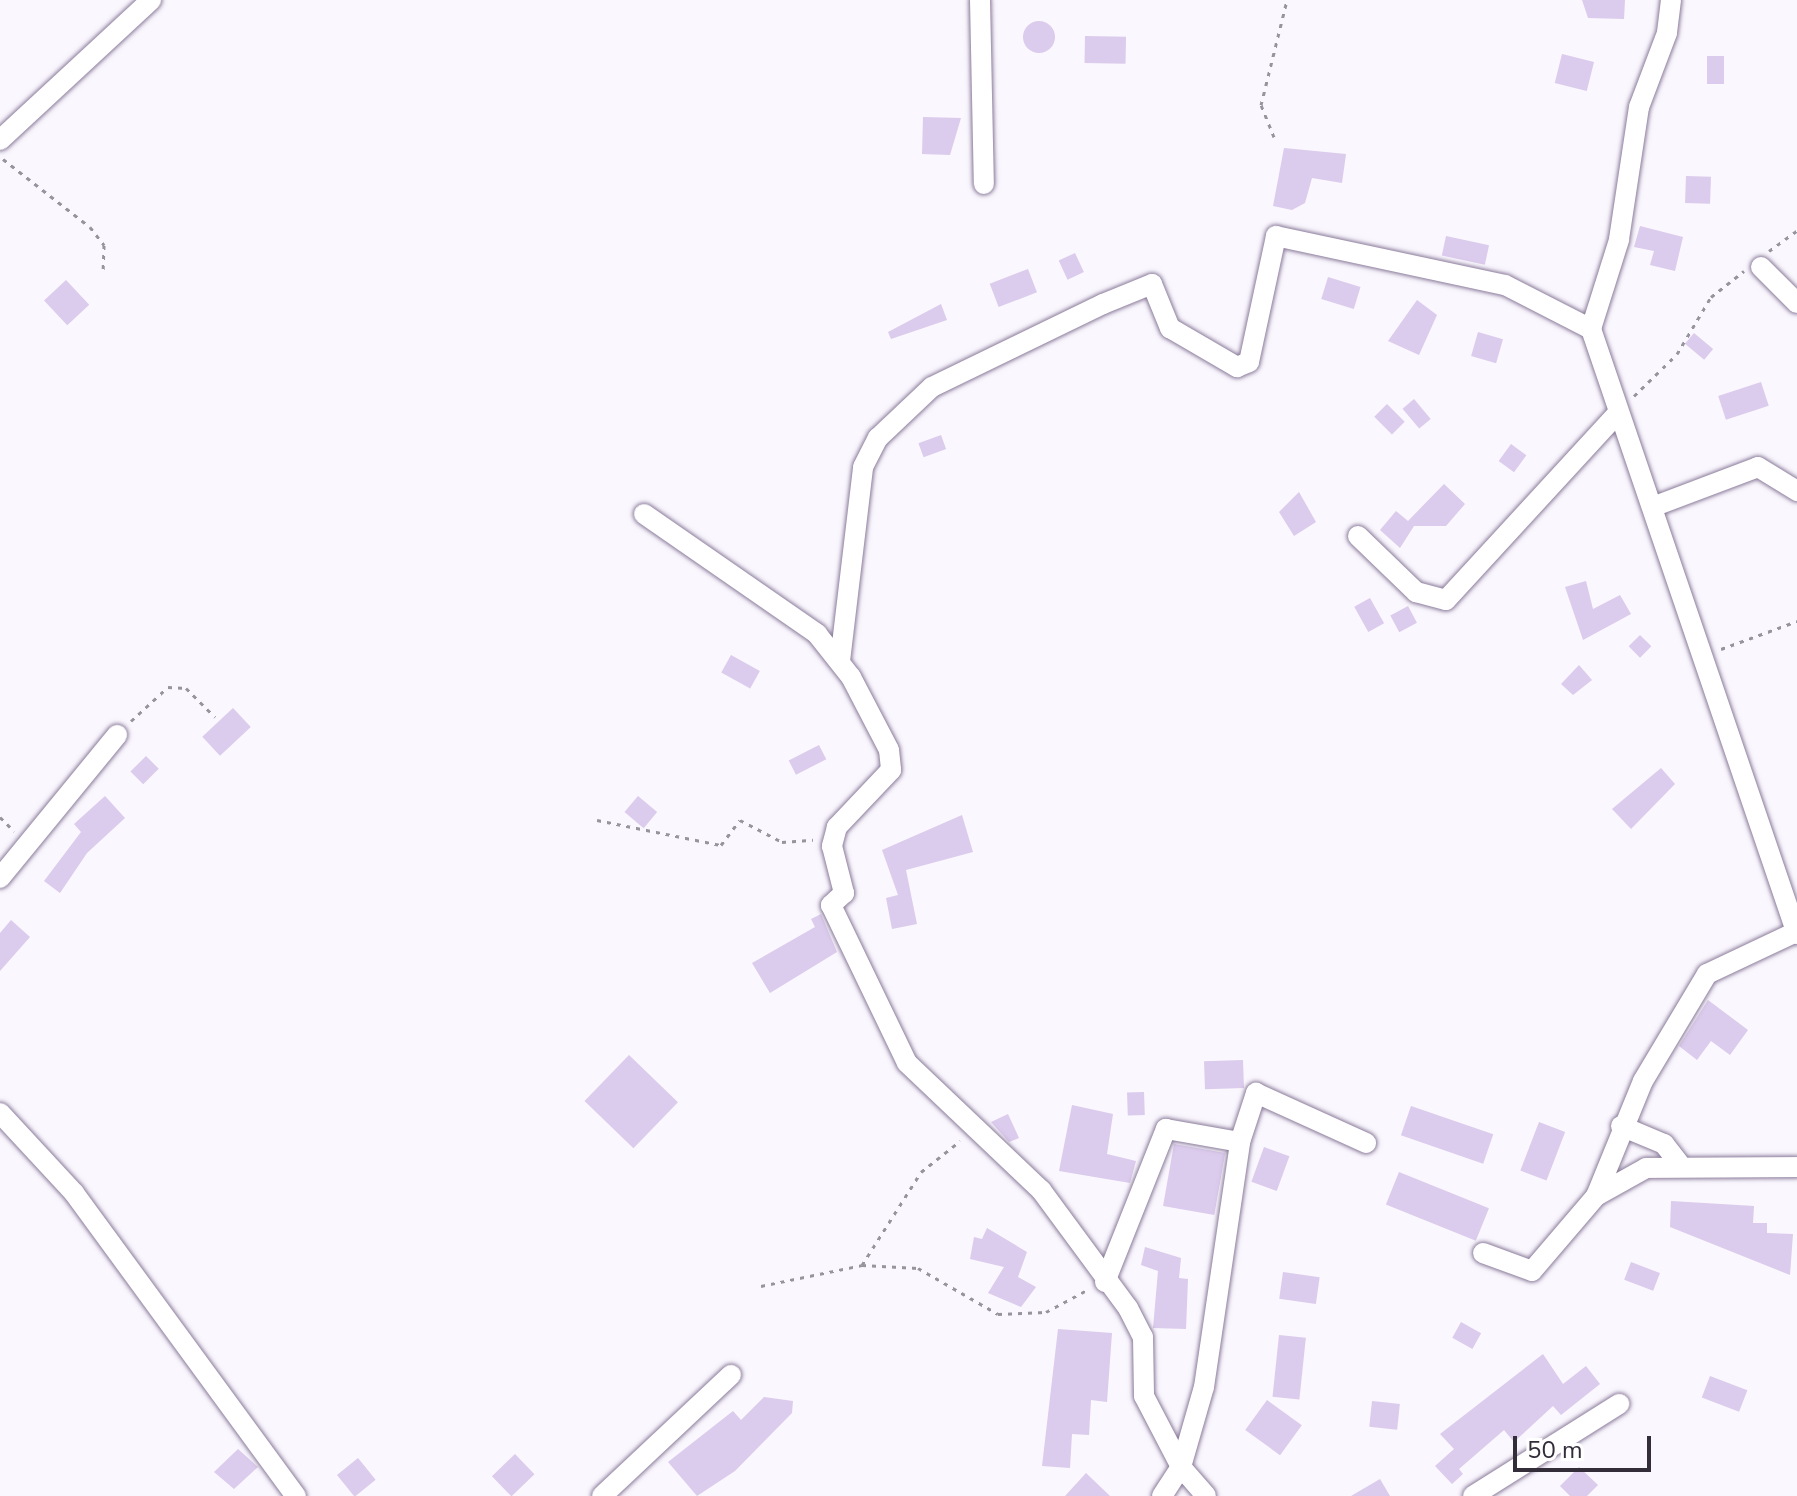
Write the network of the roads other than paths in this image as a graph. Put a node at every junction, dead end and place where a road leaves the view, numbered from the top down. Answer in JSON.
{"nodes":[{"id":1,"x":151,"y":0,"type":"edge"},
{"id":2,"x":980,"y":0,"type":"edge"},
{"id":3,"x":1671,"y":0,"type":"edge"},
{"id":4,"x":0,"y":140,"type":"edge"},
{"id":5,"x":984,"y":184,"type":"dead end"},
{"id":6,"x":1759,"y":263,"type":"road end"},
{"id":7,"x":1797,"y":303,"type":"edge"},
{"id":8,"x":1591,"y":329,"type":"junction"},
{"id":9,"x":1618,"y":413,"type":"junction"},
{"id":10,"x":1797,"y":491,"type":"edge"},
{"id":11,"x":1655,"y":506,"type":"junction"},
{"id":12,"x":644,"y":514,"type":"dead end"},
{"id":13,"x":1358,"y":536,"type":"dead end"},
{"id":14,"x":840,"y":661,"type":"junction"},
{"id":15,"x":117,"y":735,"type":"road end"},
{"id":16,"x":0,"y":878,"type":"edge"},
{"id":17,"x":1797,"y":933,"type":"edge"},
{"id":18,"x":0,"y":1113,"type":"edge"},
{"id":19,"x":1621,"y":1126,"type":"junction"},
{"id":20,"x":1240,"y":1142,"type":"junction"},
{"id":21,"x":1366,"y":1143,"type":"dead end"},
{"id":22,"x":1679,"y":1163,"type":"junction"},
{"id":23,"x":1797,"y":1167,"type":"edge"},
{"id":24,"x":1596,"y":1196,"type":"junction"},
{"id":25,"x":1483,"y":1253,"type":"dead end"},
{"id":26,"x":1105,"y":1282,"type":"junction"},
{"id":27,"x":731,"y":1375,"type":"dead end"},
{"id":28,"x":1619,"y":1404,"type":"dead end"},
{"id":29,"x":1181,"y":1467,"type":"junction"},
{"id":30,"x":296,"y":1496,"type":"edge"},
{"id":31,"x":602,"y":1496,"type":"edge"},
{"id":32,"x":1162,"y":1496,"type":"edge"},
{"id":33,"x":1206,"y":1496,"type":"edge"},
{"id":34,"x":1473,"y":1496,"type":"edge"}],
"edges":[{"from":1,"to":4,"type":"street"},
{"from":2,"to":5,"type":"street"},
{"from":3,"to":8,"type":"street"},
{"from":6,"to":7,"type":"street"},
{"from":8,"to":9,"type":"street"},
{"from":8,"to":14,"type":"street"},
{"from":9,"to":11,"type":"street"},
{"from":9,"to":13,"type":"street"},
{"from":10,"to":11,"type":"street"},
{"from":11,"to":17,"type":"street"},
{"from":12,"to":14,"type":"street"},
{"from":14,"to":26,"type":"street"},
{"from":15,"to":16,"type":"street"},
{"from":17,"to":19,"type":"street"},
{"from":18,"to":30,"type":"street"},
{"from":19,"to":22,"type":"street"},
{"from":19,"to":24,"type":"street"},
{"from":20,"to":21,"type":"street"},
{"from":20,"to":26,"type":"street"},
{"from":20,"to":29,"type":"street"},
{"from":22,"to":23,"type":"street"},
{"from":22,"to":24,"type":"street"},
{"from":24,"to":25,"type":"street"},
{"from":26,"to":29,"type":"street"},
{"from":27,"to":31,"type":"street"},
{"from":28,"to":34,"type":"street"},
{"from":29,"to":32,"type":"street"},
{"from":29,"to":33,"type":"street"}]}
